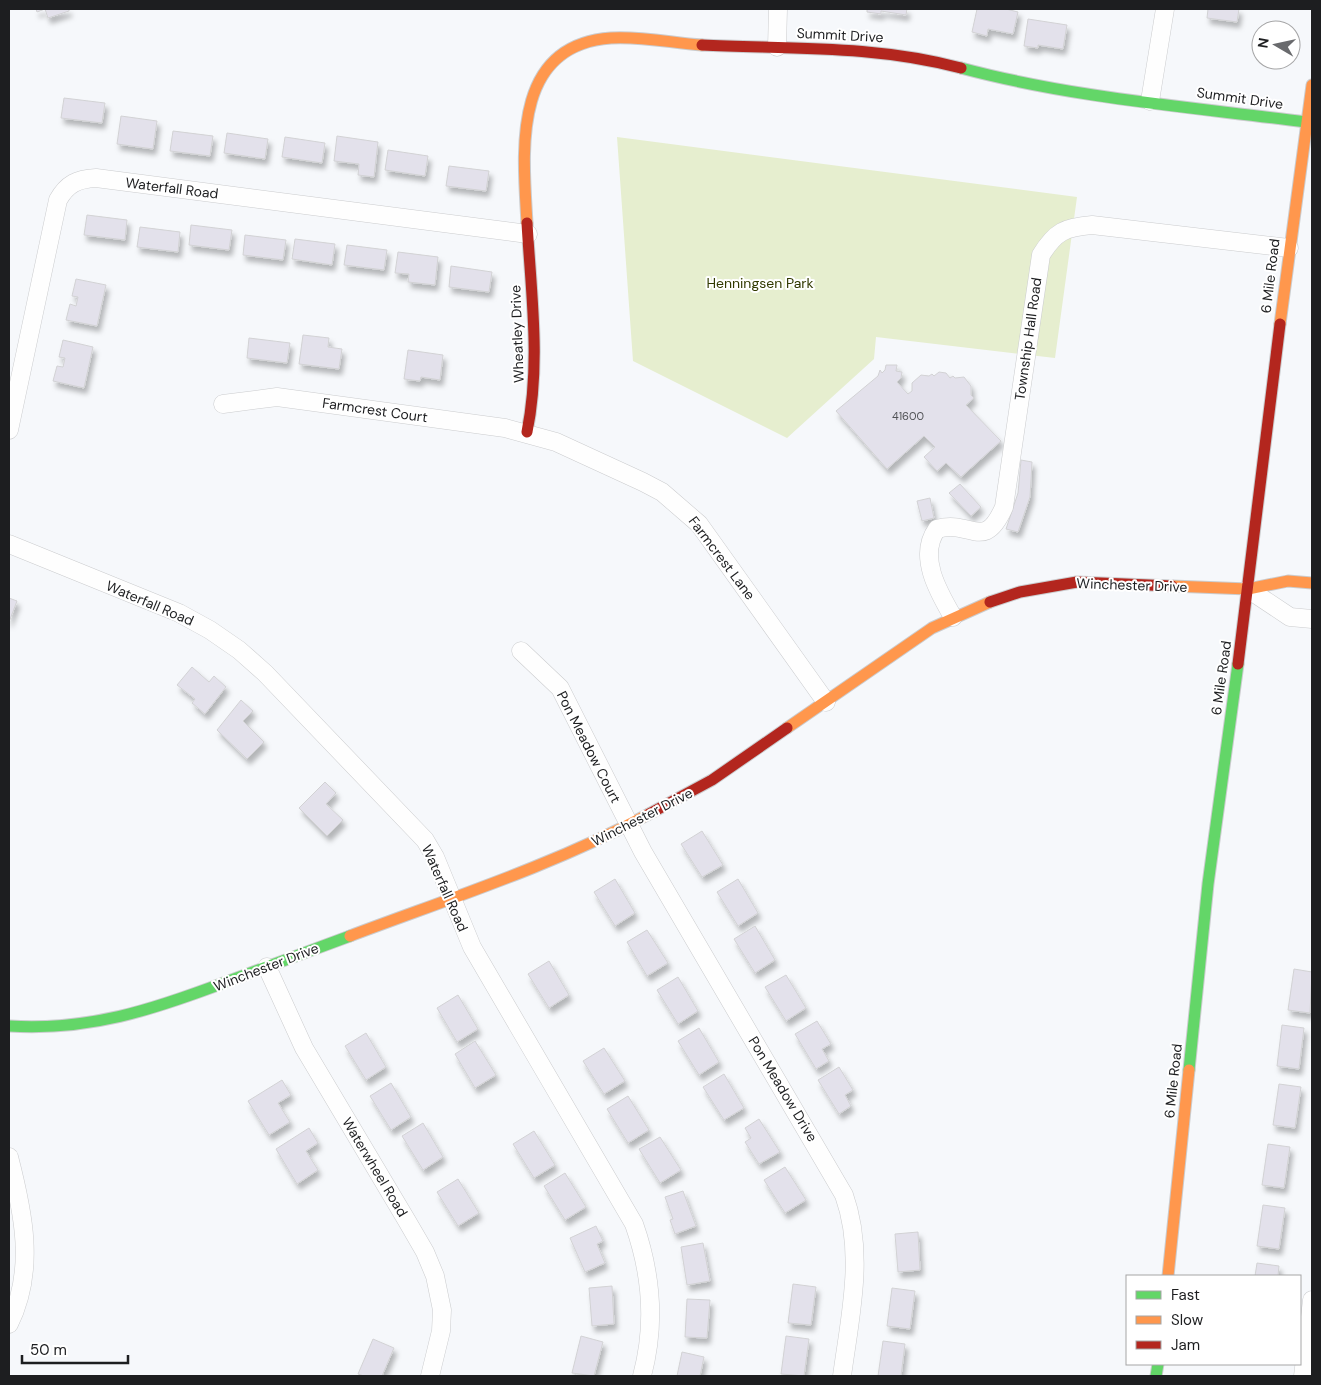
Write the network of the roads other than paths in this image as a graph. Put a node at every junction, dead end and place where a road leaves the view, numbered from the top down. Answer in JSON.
{"nodes":[{"id":1,"x":778,"y":9,"type":"edge"},
{"id":2,"x":1165,"y":9,"type":"edge"},
{"id":3,"x":777,"y":47,"type":"junction"},
{"id":4,"x":1312,"y":85,"type":"edge"},
{"id":5,"x":1150,"y":101,"type":"junction"},
{"id":6,"x":1306,"y":122,"type":"junction"},
{"id":7,"x":528,"y":234,"type":"junction"},
{"id":8,"x":1288,"y":248,"type":"junction"},
{"id":9,"x":223,"y":404,"type":"dead end"},
{"id":10,"x":9,"y":430,"type":"edge"},
{"id":11,"x":527,"y":432,"type":"junction"},
{"id":12,"x":9,"y":545,"type":"edge"},
{"id":13,"x":1312,"y":583,"type":"edge"},
{"id":14,"x":1248,"y":589,"type":"junction"},
{"id":15,"x":953,"y":617,"type":"junction"},
{"id":16,"x":1312,"y":619,"type":"edge"},
{"id":17,"x":521,"y":651,"type":"dead end"},
{"id":18,"x":826,"y":702,"type":"junction"},
{"id":19,"x":629,"y":826,"type":"junction"},
{"id":20,"x":452,"y":898,"type":"junction"},
{"id":21,"x":267,"y":967,"type":"junction"},
{"id":22,"x":9,"y":1026,"type":"edge"},
{"id":23,"x":9,"y":1157,"type":"edge"},
{"id":24,"x":1168,"y":1275,"type":"edge"},
{"id":25,"x":1312,"y":1300,"type":"edge"},
{"id":26,"x":9,"y":1324,"type":"edge"},
{"id":27,"x":430,"y":1376,"type":"edge"},
{"id":28,"x":642,"y":1376,"type":"edge"},
{"id":29,"x":842,"y":1376,"type":"edge"},
{"id":30,"x":1303,"y":1376,"type":"edge"}],
"edges":[{"from":1,"to":3,"type":"street"},
{"from":2,"to":5,"type":"street"},
{"from":3,"to":5,"type":"street","name":"Summit Drive"},
{"from":3,"to":7,"type":"street","name":"Summit Drive"},
{"from":4,"to":6,"type":"street","name":"6 Mile Road"},
{"from":5,"to":6,"type":"street","name":"Summit Drive"},
{"from":6,"to":8,"type":"street","name":"6 Mile Road"},
{"from":7,"to":10,"type":"street","name":"Waterfall Road"},
{"from":7,"to":11,"type":"street","name":"Wheatley Drive"},
{"from":8,"to":14,"type":"street","name":"6 Mile Road"},
{"from":8,"to":15,"type":"street","name":"Township Hall Road"},
{"from":9,"to":11,"type":"street","name":"Farmcrest Court"},
{"from":11,"to":18,"type":"street","name":"Farmcrest Lane"},
{"from":12,"to":20,"type":"street","name":"Waterfall Road"},
{"from":13,"to":14,"type":"street","name":"Winchester Drive"},
{"from":14,"to":15,"type":"street","name":"Winchester Drive"},
{"from":14,"to":16,"type":"street"},
{"from":14,"to":24,"type":"street","name":"6 Mile Road"},
{"from":15,"to":18,"type":"street","name":"Winchester Drive"},
{"from":17,"to":19,"type":"street","name":"Pon Meadow Court"},
{"from":18,"to":19,"type":"street","name":"Winchester Drive"},
{"from":19,"to":20,"type":"street","name":"Winchester Drive"},
{"from":19,"to":29,"type":"street","name":"Pon Meadow Drive"},
{"from":20,"to":21,"type":"street","name":"Winchester Drive"},
{"from":20,"to":28,"type":"street","name":"Waterfall Road"},
{"from":21,"to":22,"type":"street","name":"Winchester Drive"},
{"from":21,"to":27,"type":"street","name":"Waterwheel Road"},
{"from":23,"to":26,"type":"street"},
{"from":25,"to":30,"type":"street"}]}
